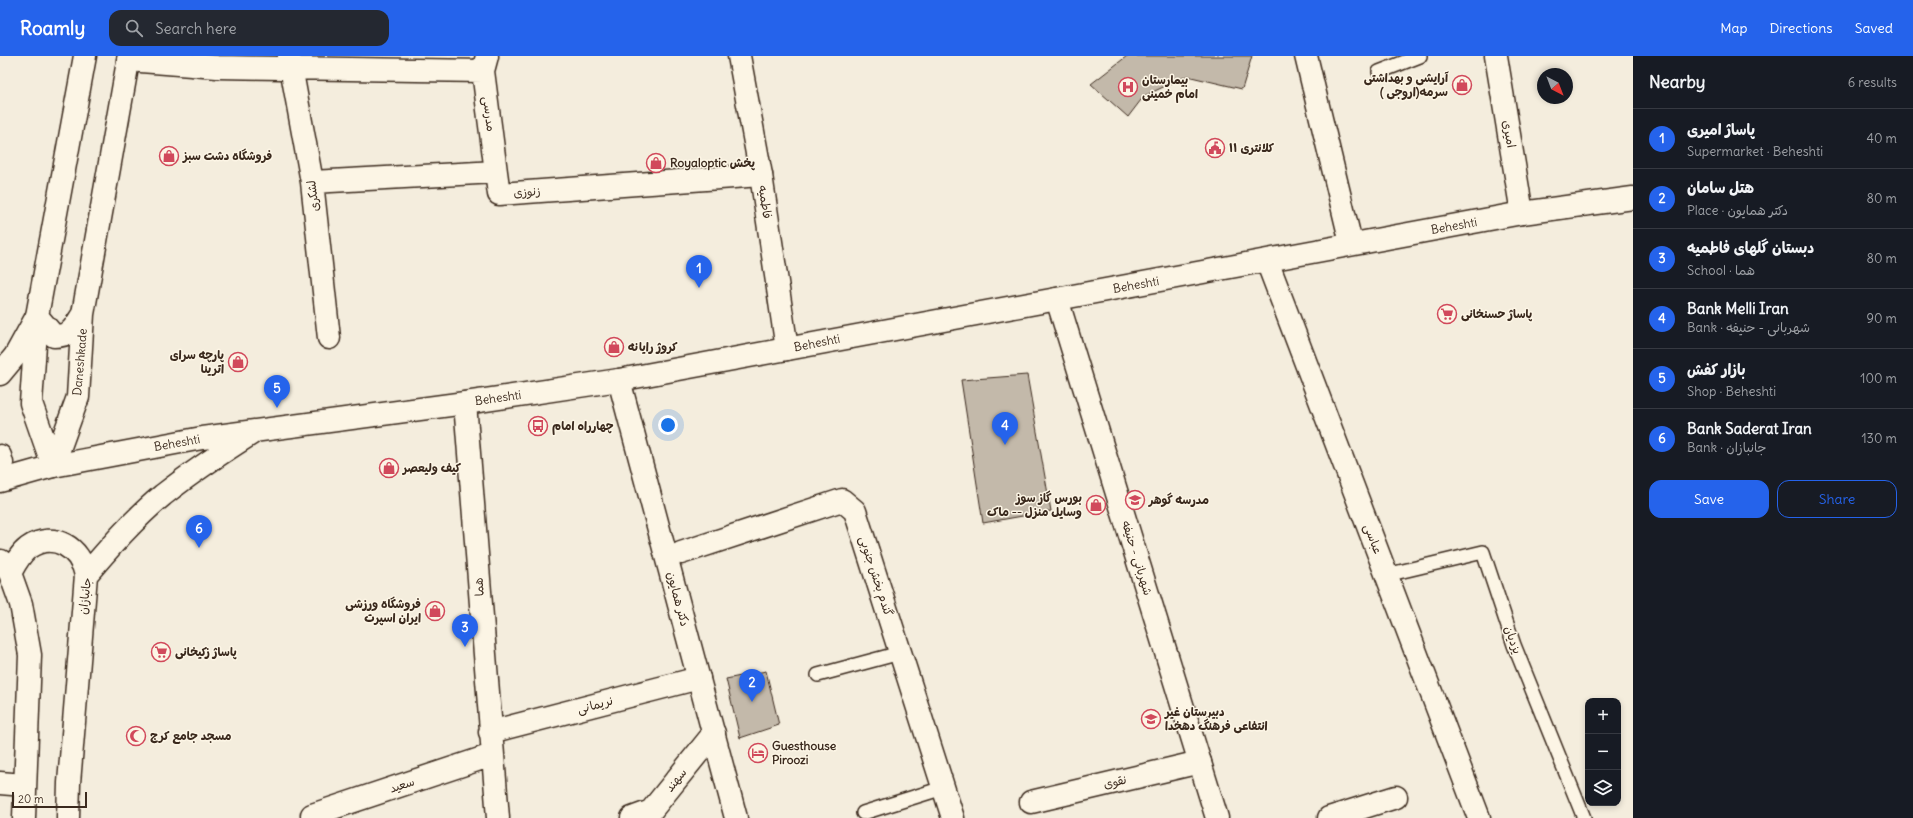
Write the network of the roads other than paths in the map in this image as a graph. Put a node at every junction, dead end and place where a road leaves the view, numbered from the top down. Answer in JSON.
{"nodes":[{"id":1,"x":85,"y":56,"type":"edge"},
{"id":2,"x":739,"y":56,"type":"edge"},
{"id":3,"x":1306,"y":56,"type":"edge"},
{"id":4,"x":1420,"y":56,"type":"edge"},
{"id":5,"x":1496,"y":56,"type":"edge"},
{"id":6,"x":129,"y":58,"type":"edge"},
{"id":7,"x":291,"y":62,"type":"edge"},
{"id":8,"x":485,"y":63,"type":"edge"},
{"id":9,"x":1379,"y":72,"type":"dead end"},
{"id":10,"x":496,"y":172,"type":"junction"},
{"id":11,"x":761,"y":175,"type":"junction"},
{"id":12,"x":312,"y":182,"type":"junction"},
{"id":13,"x":1633,"y":198,"type":"edge"},
{"id":14,"x":1522,"y":213,"type":"junction"},
{"id":15,"x":1351,"y":244,"type":"junction"},
{"id":16,"x":1266,"y":260,"type":"junction"},
{"id":17,"x":1057,"y":299,"type":"junction"},
{"id":18,"x":83,"y":314,"type":"junction"},
{"id":19,"x":37,"y":316,"type":"junction"},
{"id":20,"x":329,"y":338,"type":"dead end"},
{"id":21,"x":787,"y":349,"type":"junction"},
{"id":22,"x":0,"y":374,"type":"edge"},
{"id":23,"x":620,"y":380,"type":"junction"},
{"id":24,"x":465,"y":403,"type":"junction"},
{"id":25,"x":258,"y":429,"type":"junction"},
{"id":26,"x":0,"y":456,"type":"edge"},
{"id":27,"x":0,"y":466,"type":"edge"},
{"id":28,"x":53,"y":466,"type":"junction"},
{"id":29,"x":0,"y":481,"type":"edge"},
{"id":30,"x":681,"y":553,"type":"dead end"},
{"id":31,"x":5,"y":567,"type":"edge"},
{"id":32,"x":86,"y":575,"type":"junction"},
{"id":33,"x":1386,"y":575,"type":"junction"},
{"id":34,"x":900,"y":653,"type":"junction"},
{"id":35,"x":818,"y":675,"type":"dead end"},
{"id":36,"x":699,"y":678,"type":"junction"},
{"id":37,"x":490,"y":732,"type":"junction"},
{"id":38,"x":714,"y":733,"type":"junction"},
{"id":39,"x":492,"y":755,"type":"junction"},
{"id":40,"x":1200,"y":762,"type":"junction"},
{"id":41,"x":0,"y":784,"type":"edge"},
{"id":42,"x":24,"y":785,"type":"junction"},
{"id":43,"x":943,"y":788,"type":"junction"},
{"id":44,"x":1396,"y":797,"type":"dead end"},
{"id":45,"x":1031,"y":802,"type":"dead end"},
{"id":46,"x":863,"y":813,"type":"dead end"},
{"id":47,"x":312,"y":815,"type":"dead end"},
{"id":48,"x":24,"y":818,"type":"edge"},
{"id":49,"x":68,"y":818,"type":"edge"},
{"id":50,"x":498,"y":818,"type":"edge"},
{"id":51,"x":632,"y":818,"type":"edge"},
{"id":52,"x":736,"y":818,"type":"edge"},
{"id":53,"x":953,"y":818,"type":"edge"},
{"id":54,"x":1217,"y":818,"type":"edge"},
{"id":55,"x":1329,"y":818,"type":"edge"},
{"id":56,"x":1479,"y":818,"type":"edge"},
{"id":57,"x":1584,"y":818,"type":"edge"}],
"edges":[{"from":1,"to":19,"type":"street"},
{"from":2,"to":11,"type":"street","name":"فاطمیه"},
{"from":3,"to":15,"type":"street"},
{"from":4,"to":9,"type":"lane"},
{"from":5,"to":14,"type":"street","name":"امیری"},
{"from":6,"to":7,"type":"street"},
{"from":6,"to":18,"type":"street","name":"Daneshkade"},
{"from":7,"to":8,"type":"street"},
{"from":7,"to":12,"type":"street","name":"لشکری"},
{"from":8,"to":10,"type":"street","name":"مدرسی"},
{"from":10,"to":11,"type":"street","name":"زنوزی"},
{"from":10,"to":12,"type":"street"},
{"from":11,"to":21,"type":"street","name":"فاطمیه"},
{"from":12,"to":20,"type":"street","name":"لشکری"},
{"from":13,"to":14,"type":"street","name":"Beheshti"},
{"from":14,"to":15,"type":"street","name":"Beheshti"},
{"from":15,"to":16,"type":"street","name":"Beheshti"},
{"from":16,"to":17,"type":"street","name":"Beheshti"},
{"from":16,"to":33,"type":"street","name":"عباسی"},
{"from":17,"to":21,"type":"street","name":"Beheshti"},
{"from":17,"to":40,"type":"street","name":"شهربانی - حنیفه"},
{"from":18,"to":19,"type":"street"},
{"from":18,"to":28,"type":"street","name":"Daneshkade"},
{"from":19,"to":22,"type":"street"},
{"from":19,"to":28,"type":"street"},
{"from":21,"to":23,"type":"street","name":"Beheshti"},
{"from":23,"to":24,"type":"street","name":"Beheshti"},
{"from":23,"to":36,"type":"street","name":"دکتر همایون"},
{"from":24,"to":25,"type":"street","name":"Beheshti"},
{"from":24,"to":37,"type":"street","name":"هما"},
{"from":25,"to":28,"type":"street","name":"Beheshti"},
{"from":25,"to":32,"type":"street","name":"جانبازان"},
{"from":26,"to":27,"type":"street"},
{"from":28,"to":29,"type":"street","name":"Beheshti"},
{"from":30,"to":34,"type":"street","name":"گندم بخش جنوبی"},
{"from":31,"to":32,"type":"street"},
{"from":31,"to":42,"type":"street"},
{"from":32,"to":49,"type":"street","name":"جانبازان"},
{"from":33,"to":56,"type":"street","name":"عباسی"},
{"from":33,"to":57,"type":"lane","name":"یزدیان"},
{"from":34,"to":35,"type":"lane"},
{"from":34,"to":43,"type":"street","name":"گندم بخش جنوبی"},
{"from":36,"to":37,"type":"street","name":"نریمانی"},
{"from":36,"to":38,"type":"street","name":"دکتر همایون"},
{"from":37,"to":39,"type":"street","name":"هما"},
{"from":38,"to":51,"type":"street","name":"سهند"},
{"from":38,"to":52,"type":"street","name":"دکتر همایون"},
{"from":39,"to":47,"type":"street","name":"سعید"},
{"from":39,"to":50,"type":"street","name":"هما"},
{"from":40,"to":45,"type":"street","name":"نقوی"},
{"from":40,"to":54,"type":"street","name":"شهربانی - حنیفه"},
{"from":41,"to":42,"type":"street"},
{"from":42,"to":48,"type":"street"},
{"from":43,"to":46,"type":"lane"},
{"from":43,"to":53,"type":"street","name":"گندم بخش جنوبی"},
{"from":44,"to":55,"type":"street"}]}
